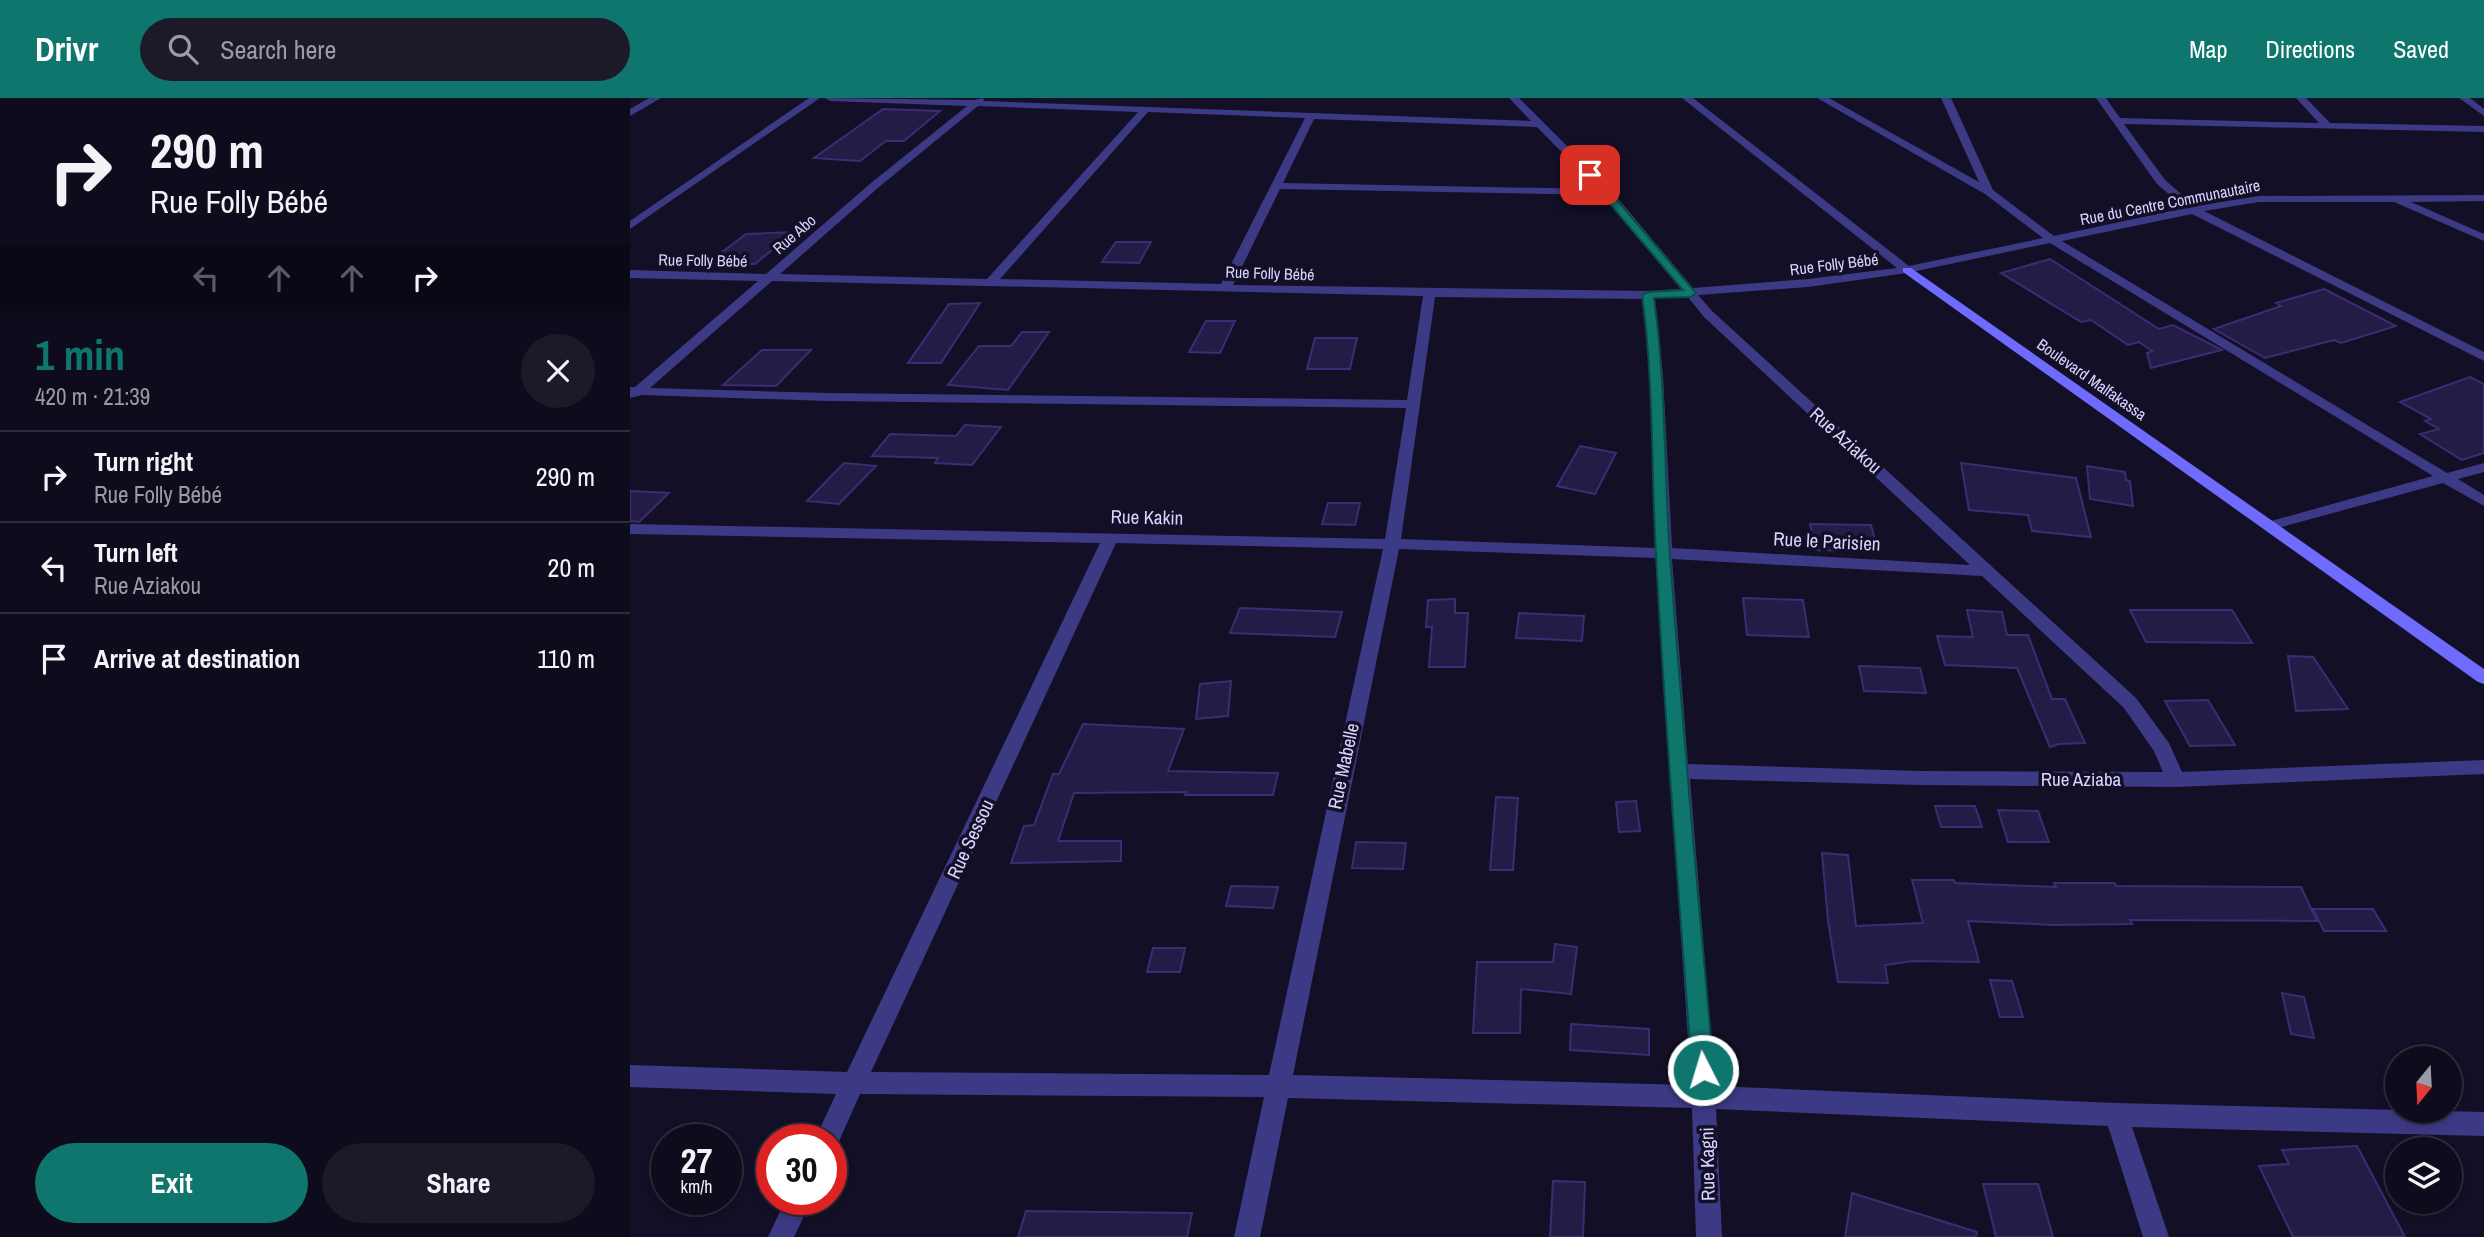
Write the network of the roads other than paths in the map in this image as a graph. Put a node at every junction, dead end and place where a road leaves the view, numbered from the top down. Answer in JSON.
{"nodes":[{"id":1,"x":656,"y":98,"type":"edge"},
{"id":2,"x":815,"y":98,"type":"edge"},
{"id":3,"x":830,"y":98,"type":"edge"},
{"id":4,"x":1514,"y":98,"type":"edge"},
{"id":5,"x":1687,"y":98,"type":"edge"},
{"id":6,"x":1822,"y":98,"type":"edge"},
{"id":7,"x":1946,"y":98,"type":"edge"},
{"id":8,"x":2101,"y":98,"type":"edge"},
{"id":9,"x":2301,"y":98,"type":"edge"},
{"id":10,"x":2464,"y":98,"type":"edge"},
{"id":11,"x":979,"y":100,"type":"edge"},
{"id":12,"x":1145,"y":110,"type":"junction"},
{"id":13,"x":630,"y":113,"type":"edge"},
{"id":14,"x":2484,"y":113,"type":"edge"},
{"id":15,"x":1311,"y":116,"type":"junction"},
{"id":16,"x":2116,"y":121,"type":"junction"},
{"id":17,"x":1541,"y":124,"type":"junction"},
{"id":18,"x":2327,"y":125,"type":"junction"},
{"id":19,"x":2484,"y":129,"type":"edge"},
{"id":20,"x":1276,"y":186,"type":"junction"},
{"id":21,"x":1607,"y":192,"type":"junction"},
{"id":22,"x":1989,"y":192,"type":"junction"},
{"id":23,"x":2391,"y":197,"type":"junction"},
{"id":24,"x":2484,"y":198,"type":"edge"},
{"id":25,"x":2193,"y":210,"type":"junction"},
{"id":26,"x":630,"y":226,"type":"edge"},
{"id":27,"x":2484,"y":238,"type":"edge"},
{"id":28,"x":2053,"y":240,"type":"junction"},
{"id":29,"x":1907,"y":270,"type":"junction"},
{"id":30,"x":630,"y":274,"type":"edge"},
{"id":31,"x":768,"y":277,"type":"junction"},
{"id":32,"x":991,"y":282,"type":"junction"},
{"id":33,"x":1226,"y":287,"type":"junction"},
{"id":34,"x":1430,"y":293,"type":"junction"},
{"id":35,"x":1691,"y":293,"type":"junction"},
{"id":36,"x":1648,"y":295,"type":"junction"},
{"id":37,"x":2484,"y":358,"type":"edge"},
{"id":38,"x":633,"y":394,"type":"edge"},
{"id":39,"x":1414,"y":404,"type":"junction"},
{"id":40,"x":2484,"y":467,"type":"edge"},
{"id":41,"x":2447,"y":479,"type":"junction"},
{"id":42,"x":2484,"y":501,"type":"edge"},
{"id":43,"x":2269,"y":526,"type":"junction"},
{"id":44,"x":630,"y":530,"type":"edge"},
{"id":45,"x":1111,"y":537,"type":"junction"},
{"id":46,"x":1392,"y":544,"type":"junction"},
{"id":47,"x":1663,"y":553,"type":"junction"},
{"id":48,"x":1989,"y":570,"type":"junction"},
{"id":49,"x":2484,"y":678,"type":"edge"},
{"id":50,"x":2484,"y":767,"type":"edge"},
{"id":51,"x":1678,"y":771,"type":"junction"},
{"id":52,"x":2176,"y":780,"type":"junction"},
{"id":53,"x":630,"y":1076,"type":"edge"},
{"id":54,"x":854,"y":1083,"type":"junction"},
{"id":55,"x":1277,"y":1086,"type":"junction"},
{"id":56,"x":1705,"y":1097,"type":"junction"},
{"id":57,"x":2116,"y":1115,"type":"junction"},
{"id":58,"x":834,"y":1124,"type":"edge"},
{"id":59,"x":2484,"y":1124,"type":"edge"},
{"id":60,"x":792,"y":1215,"type":"edge"},
{"id":61,"x":782,"y":1237,"type":"edge"},
{"id":62,"x":1247,"y":1237,"type":"edge"},
{"id":63,"x":1709,"y":1237,"type":"edge"},
{"id":64,"x":2156,"y":1237,"type":"edge"}],
"edges":[{"from":1,"to":13,"type":"street"},
{"from":2,"to":26,"type":"street"},
{"from":3,"to":11,"type":"street"},
{"from":4,"to":17,"type":"street","name":"Rue Aziakou"},
{"from":5,"to":29,"type":"street","name":"Boulevard Malfakassa"},
{"from":6,"to":22,"type":"street"},
{"from":7,"to":22,"type":"street"},
{"from":8,"to":16,"type":"street"},
{"from":9,"to":18,"type":"street"},
{"from":10,"to":14,"type":"street"},
{"from":11,"to":12,"type":"street"},
{"from":11,"to":31,"type":"street","name":"Rue Abo"},
{"from":12,"to":15,"type":"street"},
{"from":12,"to":32,"type":"street"},
{"from":15,"to":17,"type":"street"},
{"from":15,"to":20,"type":"street"},
{"from":16,"to":18,"type":"street"},
{"from":16,"to":25,"type":"street"},
{"from":17,"to":21,"type":"street","name":"Rue Aziakou"},
{"from":18,"to":19,"type":"street"},
{"from":20,"to":21,"type":"street"},
{"from":20,"to":33,"type":"street"},
{"from":21,"to":35,"type":"street","name":"Rue Aziakou"},
{"from":22,"to":28,"type":"street"},
{"from":23,"to":24,"type":"street","name":"Rue du Centre Communautaire"},
{"from":23,"to":25,"type":"street","name":"Rue du Centre Communautaire"},
{"from":23,"to":27,"type":"street"},
{"from":25,"to":28,"type":"street","name":"Rue du Centre Communautaire"},
{"from":25,"to":37,"type":"street"},
{"from":28,"to":29,"type":"street","name":"Rue du Centre Communautaire"},
{"from":28,"to":41,"type":"street"},
{"from":29,"to":35,"type":"street","name":"Rue Folly Bébé"},
{"from":29,"to":43,"type":"street","name":"Boulevard Malfakassa"},
{"from":30,"to":31,"type":"street","name":"Rue Folly Bébé"},
{"from":31,"to":32,"type":"street","name":"Rue Folly Bébé"},
{"from":31,"to":38,"type":"street","name":"Rue Abo"},
{"from":32,"to":33,"type":"street","name":"Rue Folly Bébé"},
{"from":33,"to":34,"type":"street","name":"Rue Folly Bébé"},
{"from":34,"to":36,"type":"street","name":"Rue Folly Bébé"},
{"from":34,"to":39,"type":"street","name":"Rue Mabelle"},
{"from":35,"to":36,"type":"street","name":"Rue Folly Bébé"},
{"from":35,"to":48,"type":"street","name":"Rue Aziakou"},
{"from":36,"to":47,"type":"street","name":"Rue Kagni"},
{"from":38,"to":39,"type":"street"},
{"from":39,"to":46,"type":"street","name":"Rue Mabelle"},
{"from":40,"to":41,"type":"street"},
{"from":41,"to":42,"type":"street"},
{"from":41,"to":43,"type":"street"},
{"from":43,"to":49,"type":"street","name":"Boulevard Malfakassa"},
{"from":44,"to":45,"type":"street","name":"Rue Kakin"},
{"from":45,"to":46,"type":"street","name":"Rue Kakin"},
{"from":45,"to":54,"type":"street","name":"Rue Sessou"},
{"from":46,"to":47,"type":"street","name":"Rue Kakin"},
{"from":46,"to":55,"type":"street","name":"Rue Mabelle"},
{"from":47,"to":48,"type":"street","name":"Rue le Parisien"},
{"from":47,"to":51,"type":"street","name":"Rue Kagni"},
{"from":48,"to":52,"type":"street","name":"Rue Aziakou"},
{"from":50,"to":52,"type":"street","name":"Rue Aziaba"},
{"from":51,"to":52,"type":"street","name":"Rue Aziaba"},
{"from":51,"to":56,"type":"street","name":"Rue Kagni"},
{"from":53,"to":54,"type":"street"},
{"from":54,"to":55,"type":"street"},
{"from":54,"to":58,"type":"street","name":"Rue Sessou"},
{"from":55,"to":56,"type":"street"},
{"from":55,"to":62,"type":"street","name":"Rue Mabelle"},
{"from":56,"to":57,"type":"street"},
{"from":56,"to":63,"type":"street","name":"Rue Kagni"},
{"from":57,"to":59,"type":"street"},
{"from":57,"to":64,"type":"street"},
{"from":60,"to":61,"type":"street"}]}
